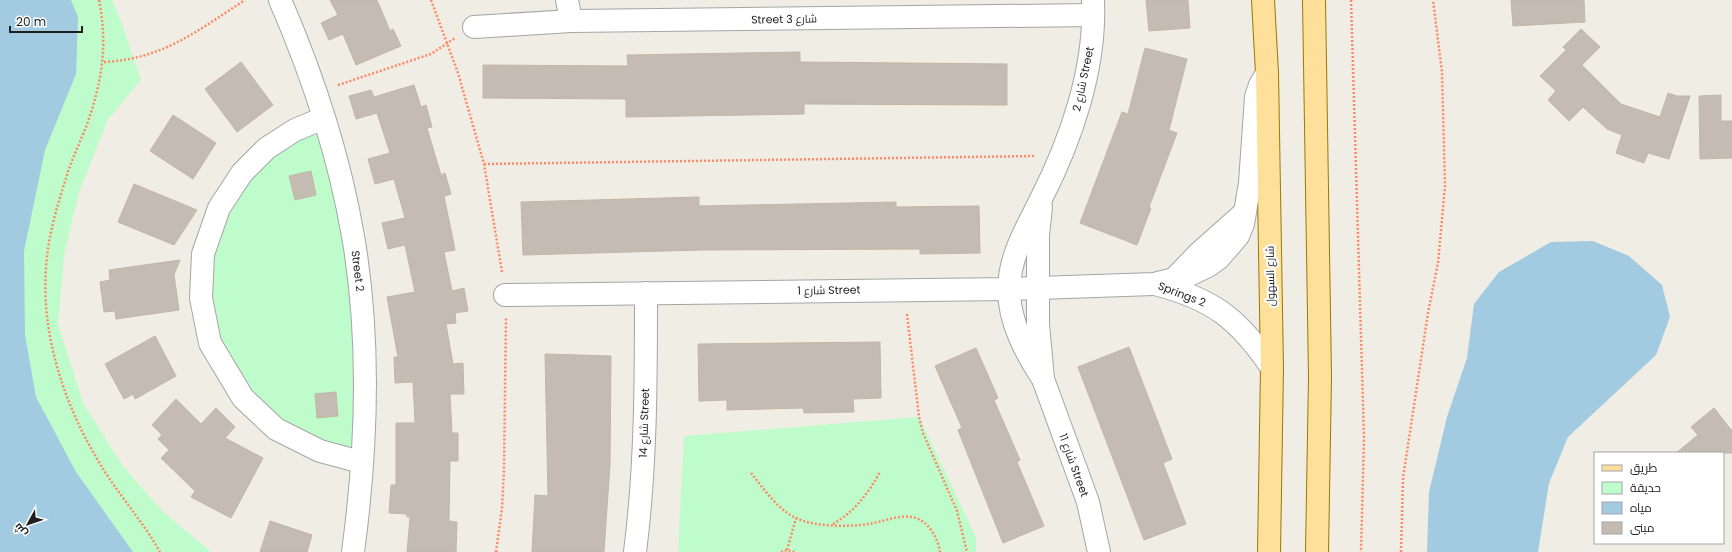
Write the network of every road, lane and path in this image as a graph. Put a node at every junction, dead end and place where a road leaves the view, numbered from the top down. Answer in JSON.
{"nodes":[{"id":1,"x":99,"y":0,"type":"edge"},
{"id":2,"x":245,"y":0,"type":"edge"},
{"id":3,"x":280,"y":0,"type":"edge"},
{"id":4,"x":431,"y":0,"type":"edge"},
{"id":5,"x":1263,"y":0,"type":"edge"},
{"id":6,"x":1275,"y":0,"type":"edge"},
{"id":7,"x":1299,"y":0,"type":"edge"},
{"id":8,"x":1314,"y":0,"type":"edge"},
{"id":9,"x":1351,"y":0,"type":"edge"},
{"id":10,"x":1433,"y":0,"type":"edge"},
{"id":11,"x":1093,"y":7,"type":"edge"},
{"id":12,"x":569,"y":10,"type":"edge"},
{"id":13,"x":474,"y":27,"type":"joint"},
{"id":14,"x":1266,"y":36,"type":"junction"},
{"id":15,"x":448,"y":44,"type":"junction"},
{"id":16,"x":104,"y":62,"type":"junction"},
{"id":17,"x":1315,"y":71,"type":"junction"},
{"id":18,"x":1267,"y":73,"type":"junction"},
{"id":19,"x":316,"y":93,"type":"junction"},
{"id":20,"x":324,"y":118,"type":"junction"},
{"id":21,"x":1060,"y":156,"type":"junction"},
{"id":22,"x":484,"y":164,"type":"junction"},
{"id":23,"x":1041,"y":199,"type":"junction"},
{"id":24,"x":1154,"y":284,"type":"junction"},
{"id":25,"x":1038,"y":288,"type":"junction"},
{"id":26,"x":1009,"y":289,"type":"junction"},
{"id":27,"x":904,"y":290,"type":"junction"},
{"id":28,"x":646,"y":293,"type":"junction"},
{"id":29,"x":505,"y":296,"type":"junction"},
{"id":30,"x":1272,"y":368,"type":"junction"},
{"id":31,"x":1043,"y":379,"type":"junction"},
{"id":32,"x":361,"y":462,"type":"junction"},
{"id":33,"x":751,"y":472,"type":"dead end"},
{"id":34,"x":880,"y":472,"type":"dead end"},
{"id":35,"x":796,"y":518,"type":"junction"},
{"id":36,"x":832,"y":524,"type":"junction"},
{"id":37,"x":788,"y":550,"type":"junction"},
{"id":38,"x":160,"y":552,"type":"edge"},
{"id":39,"x":353,"y":552,"type":"edge"},
{"id":40,"x":496,"y":552,"type":"edge"},
{"id":41,"x":635,"y":552,"type":"edge"},
{"id":42,"x":781,"y":552,"type":"edge"},
{"id":43,"x":795,"y":552,"type":"edge"},
{"id":44,"x":940,"y":552,"type":"edge"},
{"id":45,"x":967,"y":552,"type":"edge"},
{"id":46,"x":1099,"y":552,"type":"edge"},
{"id":47,"x":1269,"y":552,"type":"edge"},
{"id":48,"x":1317,"y":552,"type":"edge"},
{"id":49,"x":1361,"y":552,"type":"edge"},
{"id":50,"x":1401,"y":552,"type":"edge"}],
"edges":[{"from":1,"to":16,"type":"path"},
{"from":2,"to":16,"type":"path"},
{"from":3,"to":19,"type":"street","name":"Street 2"},
{"from":4,"to":15,"type":"path"},
{"from":5,"to":14,"type":"main road","name":"شارع السهول"},
{"from":6,"to":14,"type":"main road"},
{"from":7,"to":17,"type":"main road"},
{"from":8,"to":17,"type":"main road"},
{"from":9,"to":49,"type":"path"},
{"from":10,"to":50,"type":"path"},
{"from":11,"to":12,"type":"street","name":"Street شارع 3"},
{"from":11,"to":21,"type":"street","name":"شارع 2 Street"},
{"from":12,"to":13,"type":"street","name":"Street شارع 3"},
{"from":13,"to":15,"type":"path"},
{"from":14,"to":18,"type":"main road","name":"شارع السهول"},
{"from":15,"to":19,"type":"path"},
{"from":15,"to":22,"type":"path"},
{"from":16,"to":38,"type":"path"},
{"from":17,"to":48,"type":"main road"},
{"from":18,"to":24,"type":"street","name":"Springs 2"},
{"from":18,"to":30,"type":"main road","name":"شارع السهول"},
{"from":19,"to":20,"type":"street","name":"Street 2"},
{"from":20,"to":32,"type":"street","name":"Street 2"},
{"from":20,"to":32,"type":"street"},
{"from":21,"to":22,"type":"path"},
{"from":21,"to":23,"type":"street","name":"شارع 2 Street"},
{"from":22,"to":29,"type":"path"},
{"from":23,"to":25,"type":"street","name":"شارع 2 Street"},
{"from":23,"to":26,"type":"street","name":"شارع 2 Street"},
{"from":24,"to":25,"type":"street","name":"شارع 1 Street"},
{"from":24,"to":30,"type":"street","name":"Springs 2"},
{"from":25,"to":26,"type":"street","name":"شارع 1 Street"},
{"from":25,"to":31,"type":"street","name":"شارع 11 Street"},
{"from":26,"to":27,"type":"street","name":"شارع 1 Street"},
{"from":26,"to":31,"type":"street","name":"شارع 11 Street"},
{"from":27,"to":28,"type":"street","name":"شارع 1 Street"},
{"from":27,"to":45,"type":"path"},
{"from":28,"to":29,"type":"street","name":"شارع 1 Street"},
{"from":28,"to":41,"type":"street","name":"شارع 14 Street"},
{"from":29,"to":40,"type":"path"},
{"from":30,"to":47,"type":"main road","name":"شارع السهول"},
{"from":31,"to":46,"type":"street","name":"شارع 11 Street"},
{"from":32,"to":39,"type":"street","name":"Street 2"},
{"from":33,"to":35,"type":"path"},
{"from":34,"to":36,"type":"path"},
{"from":35,"to":36,"type":"path"},
{"from":35,"to":37,"type":"path"},
{"from":36,"to":44,"type":"path"},
{"from":37,"to":42,"type":"path"},
{"from":37,"to":43,"type":"path"}]}
